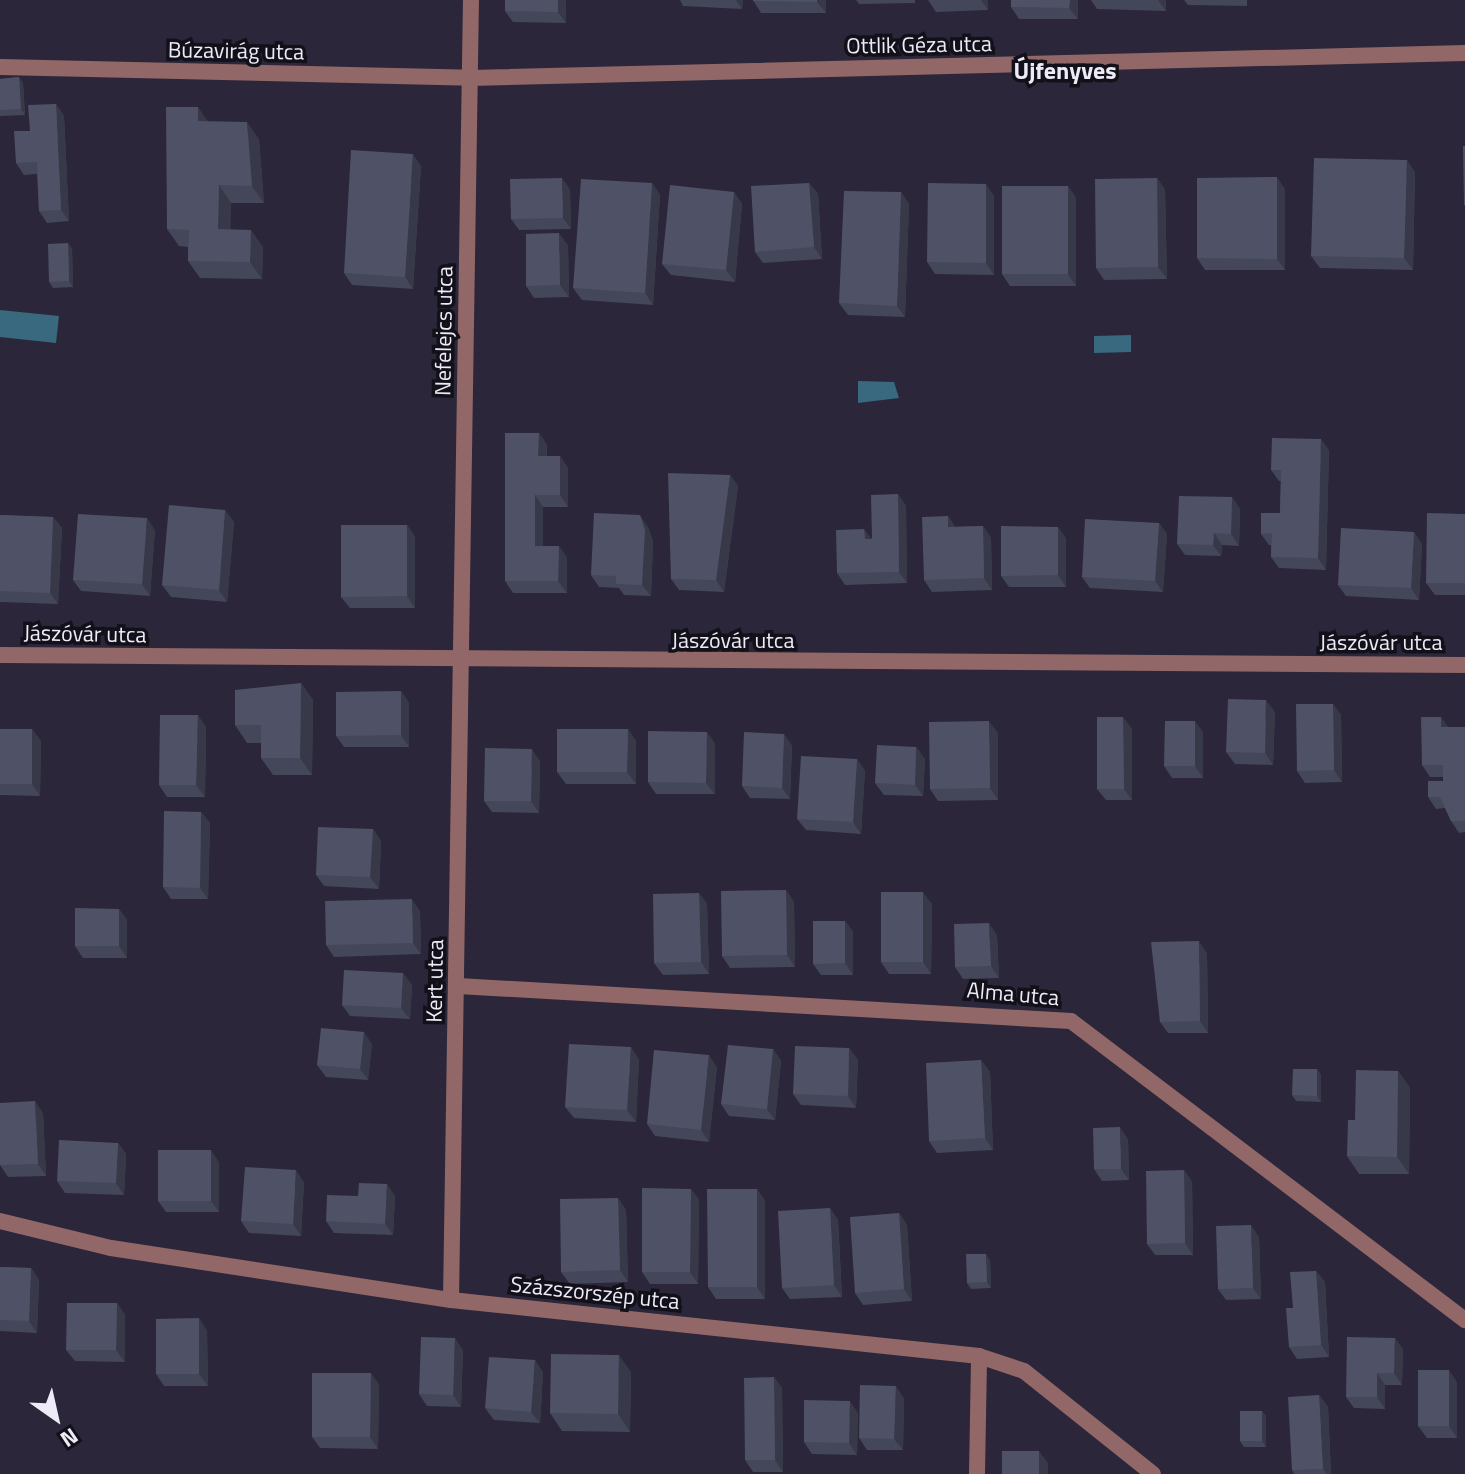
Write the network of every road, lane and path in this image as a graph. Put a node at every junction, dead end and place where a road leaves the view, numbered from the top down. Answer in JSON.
{"nodes":[{"id":1,"x":471,"y":0,"type":"edge"},
{"id":2,"x":1465,"y":53,"type":"edge"},
{"id":3,"x":0,"y":67,"type":"edge"},
{"id":4,"x":471,"y":78,"type":"junction"},
{"id":5,"x":0,"y":655,"type":"edge"},
{"id":6,"x":460,"y":663,"type":"junction"},
{"id":7,"x":1465,"y":665,"type":"edge"},
{"id":8,"x":458,"y":986,"type":"junction"},
{"id":9,"x":0,"y":1221,"type":"edge"},
{"id":10,"x":451,"y":1300,"type":"junction"},
{"id":11,"x":1465,"y":1320,"type":"edge"},
{"id":12,"x":979,"y":1356,"type":"junction"},
{"id":13,"x":977,"y":1474,"type":"edge"},
{"id":14,"x":1153,"y":1474,"type":"edge"}],
"edges":[{"from":1,"to":4,"type":"street","name":"Nefelejcs utca"},
{"from":2,"to":4,"type":"street","name":"Ottlik Géza utca"},
{"from":3,"to":4,"type":"street","name":"Búzavirág utca"},
{"from":4,"to":6,"type":"street","name":"Nefelejcs utca"},
{"from":5,"to":6,"type":"street","name":"Jászóvár utca"},
{"from":6,"to":7,"type":"street","name":"Jászóvár utca"},
{"from":6,"to":8,"type":"street","name":"Kert utca"},
{"from":8,"to":10,"type":"street","name":"Kert utca"},
{"from":8,"to":11,"type":"street","name":"Alma utca"},
{"from":9,"to":10,"type":"street","name":"Százszorszép utca"},
{"from":10,"to":12,"type":"street","name":"Százszorszép utca"},
{"from":12,"to":13,"type":"street"},
{"from":12,"to":14,"type":"street","name":"Százszorszép utca"}]}
